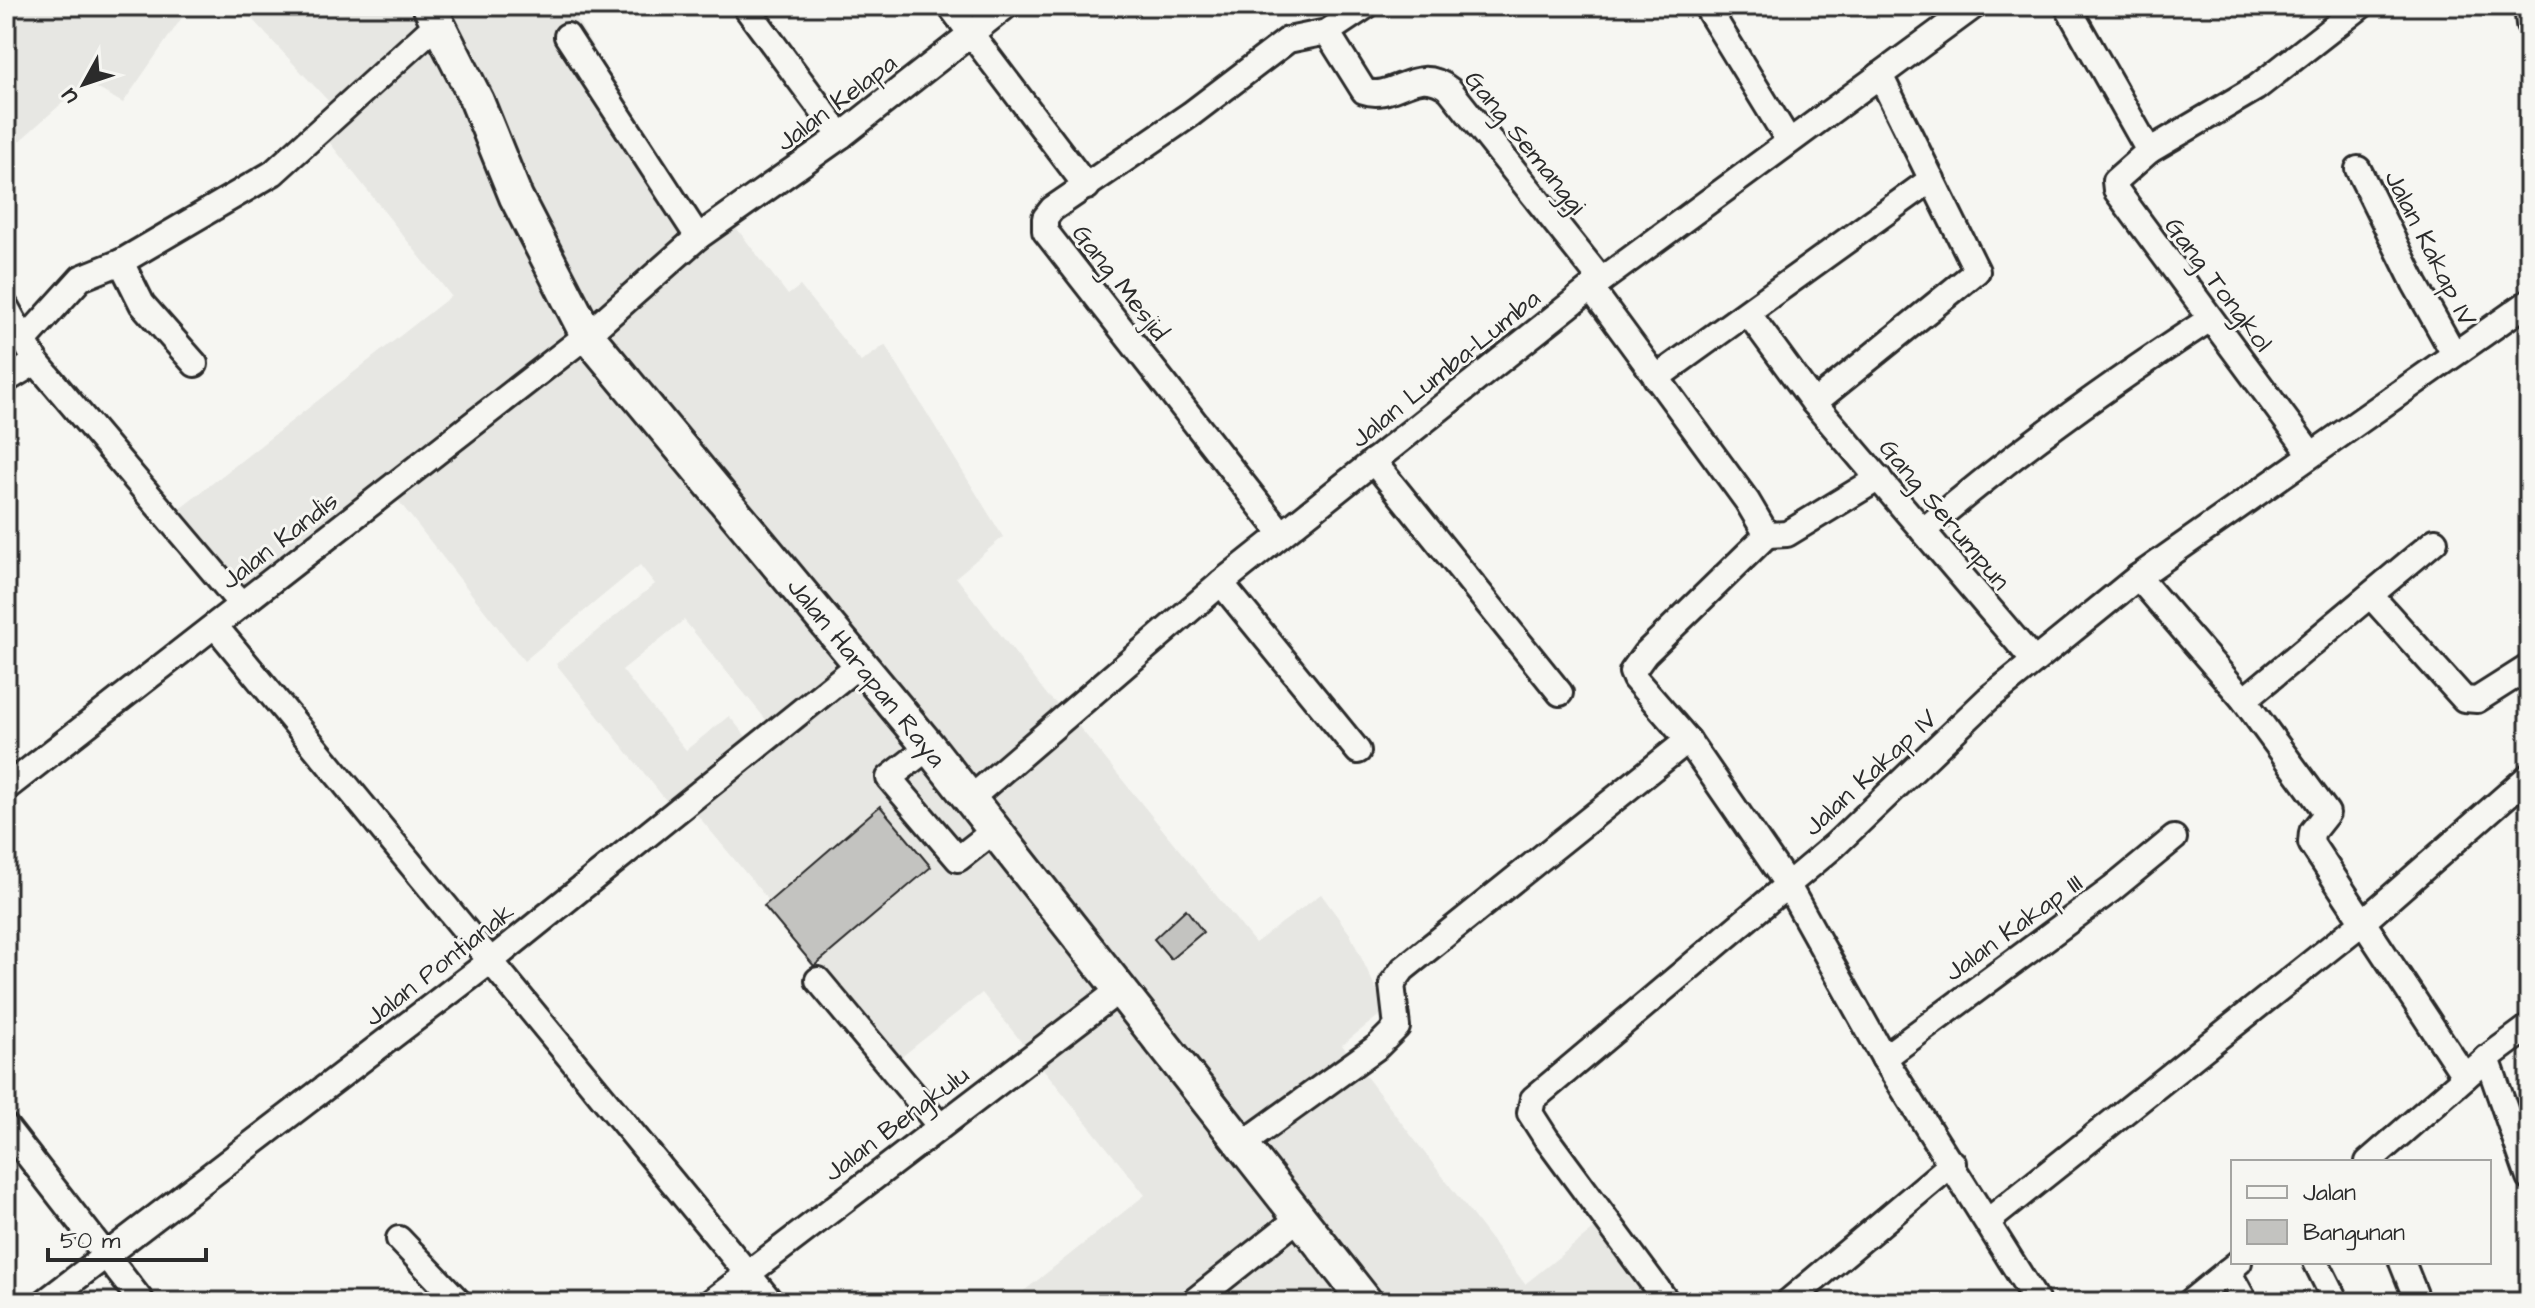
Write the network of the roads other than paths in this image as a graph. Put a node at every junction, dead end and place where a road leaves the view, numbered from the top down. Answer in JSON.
{"nodes":[{"id":1,"x":745,"y":6,"type":"edge"},
{"id":2,"x":950,"y":6,"type":"edge"},
{"id":3,"x":1006,"y":6,"type":"edge"},
{"id":4,"x":1366,"y":6,"type":"edge"},
{"id":5,"x":1706,"y":6,"type":"edge"},
{"id":6,"x":1974,"y":6,"type":"edge"},
{"id":7,"x":2067,"y":6,"type":"edge"},
{"id":8,"x":2361,"y":6,"type":"edge"},
{"id":9,"x":2527,"y":6,"type":"edge"},
{"id":10,"x":433,"y":14,"type":"edge"},
{"id":11,"x":2529,"y":24,"type":"edge"},
{"id":12,"x":1327,"y":32,"type":"junction"},
{"id":13,"x":971,"y":34,"type":"junction"},
{"id":14,"x":567,"y":36,"type":"dead end"},
{"id":15,"x":1880,"y":75,"type":"junction"},
{"id":16,"x":841,"y":136,"type":"junction"},
{"id":17,"x":1788,"y":140,"type":"junction"},
{"id":18,"x":2149,"y":151,"type":"junction"},
{"id":19,"x":2358,"y":169,"type":"dead end"},
{"id":20,"x":1932,"y":179,"type":"junction"},
{"id":21,"x":1087,"y":187,"type":"junction"},
{"id":22,"x":698,"y":237,"type":"junction"},
{"id":23,"x":121,"y":262,"type":"junction"},
{"id":24,"x":1596,"y":284,"type":"junction"},
{"id":25,"x":2529,"y":302,"type":"edge"},
{"id":26,"x":6,"y":307,"type":"edge"},
{"id":27,"x":1748,"y":313,"type":"junction"},
{"id":28,"x":2210,"y":319,"type":"junction"},
{"id":29,"x":587,"y":335,"type":"junction"},
{"id":30,"x":30,"y":352,"type":"junction"},
{"id":31,"x":2454,"y":354,"type":"junction"},
{"id":32,"x":195,"y":364,"type":"dead end"},
{"id":33,"x":1656,"y":378,"type":"junction"},
{"id":34,"x":6,"y":380,"type":"edge"},
{"id":35,"x":1814,"y":403,"type":"junction"},
{"id":36,"x":2311,"y":454,"type":"junction"},
{"id":37,"x":1373,"y":461,"type":"junction"},
{"id":38,"x":1879,"y":478,"type":"junction"},
{"id":39,"x":1923,"y":531,"type":"junction"},
{"id":40,"x":1282,"y":534,"type":"junction"},
{"id":41,"x":1767,"y":535,"type":"junction"},
{"id":42,"x":2435,"y":541,"type":"dead end"},
{"id":43,"x":2138,"y":577,"type":"junction"},
{"id":44,"x":1221,"y":583,"type":"junction"},
{"id":45,"x":2372,"y":597,"type":"junction"},
{"id":46,"x":241,"y":604,"type":"junction"},
{"id":47,"x":216,"y":627,"type":"junction"},
{"id":48,"x":2034,"y":661,"type":"junction"},
{"id":49,"x":861,"y":663,"type":"junction"},
{"id":50,"x":2529,"y":667,"type":"edge"},
{"id":51,"x":1560,"y":693,"type":"dead end"},
{"id":52,"x":2244,"y":700,"type":"junction"},
{"id":53,"x":1688,"y":740,"type":"junction"},
{"id":54,"x":929,"y":747,"type":"junction"},
{"id":55,"x":1358,"y":751,"type":"dead end"},
{"id":56,"x":2529,"y":776,"type":"edge"},
{"id":57,"x":6,"y":788,"type":"edge"},
{"id":58,"x":970,"y":799,"type":"junction"},
{"id":59,"x":995,"y":830,"type":"junction"},
{"id":60,"x":2174,"y":838,"type":"dead end"},
{"id":61,"x":1787,"y":884,"type":"junction"},
{"id":62,"x":2364,"y":921,"type":"junction"},
{"id":63,"x":492,"y":960,"type":"junction"},
{"id":64,"x":818,"y":980,"type":"dead end"},
{"id":65,"x":1118,"y":991,"type":"junction"},
{"id":66,"x":2529,"y":1027,"type":"edge"},
{"id":67,"x":1884,"y":1058,"type":"junction"},
{"id":68,"x":2487,"y":1058,"type":"junction"},
{"id":69,"x":2465,"y":1077,"type":"junction"},
{"id":70,"x":939,"y":1125,"type":"junction"},
{"id":71,"x":6,"y":1127,"type":"edge"},
{"id":72,"x":1240,"y":1146,"type":"junction"},
{"id":73,"x":2370,"y":1160,"type":"edge"},
{"id":74,"x":1953,"y":1163,"type":"junction"},
{"id":75,"x":2528,"y":1166,"type":"edge"},
{"id":76,"x":1300,"y":1217,"type":"junction"},
{"id":77,"x":1988,"y":1221,"type":"junction"},
{"id":78,"x":399,"y":1239,"type":"dead end"},
{"id":79,"x":104,"y":1256,"type":"junction"},
{"id":80,"x":2317,"y":1264,"type":"edge"},
{"id":81,"x":2403,"y":1264,"type":"edge"},
{"id":82,"x":2234,"y":1266,"type":"edge"},
{"id":83,"x":747,"y":1271,"type":"junction"},
{"id":84,"x":45,"y":1302,"type":"edge"},
{"id":85,"x":142,"y":1302,"type":"edge"},
{"id":86,"x":459,"y":1302,"type":"edge"},
{"id":87,"x":711,"y":1302,"type":"edge"},
{"id":88,"x":771,"y":1302,"type":"edge"},
{"id":89,"x":1193,"y":1302,"type":"edge"},
{"id":90,"x":1366,"y":1302,"type":"edge"},
{"id":91,"x":1667,"y":1302,"type":"edge"},
{"id":92,"x":1788,"y":1302,"type":"edge"},
{"id":93,"x":2037,"y":1302,"type":"edge"},
{"id":94,"x":2190,"y":1302,"type":"edge"},
{"id":95,"x":2245,"y":1302,"type":"edge"},
{"id":96,"x":2336,"y":1302,"type":"edge"},
{"id":97,"x":2418,"y":1302,"type":"edge"}],
"edges":[{"from":1,"to":16,"type":"street"},
{"from":2,"to":13,"type":"street","name":"Gang Mesjid"},
{"from":3,"to":13,"type":"street","name":"Jalan Kelapa"},
{"from":4,"to":12,"type":"street"},
{"from":5,"to":17,"type":"street"},
{"from":6,"to":15,"type":"street","name":"Jalan Lumba-Lumba"},
{"from":7,"to":18,"type":"street"},
{"from":8,"to":18,"type":"street","name":"Gang Tongkol"},
{"from":9,"to":11,"type":"street"},
{"from":10,"to":23,"type":"street"},
{"from":10,"to":29,"type":"main road","name":"Jalan Harapan Raya"},
{"from":12,"to":21,"type":"street"},
{"from":12,"to":24,"type":"street","name":"Gang Semanggi"},
{"from":13,"to":16,"type":"street","name":"Jalan Kelapa"},
{"from":13,"to":21,"type":"street","name":"Gang Mesjid"},
{"from":14,"to":22,"type":"street"},
{"from":15,"to":17,"type":"street","name":"Jalan Lumba-Lumba"},
{"from":15,"to":20,"type":"street"},
{"from":16,"to":22,"type":"street","name":"Jalan Kelapa"},
{"from":17,"to":24,"type":"street","name":"Jalan Lumba-Lumba"},
{"from":18,"to":28,"type":"street","name":"Gang Tongkol"},
{"from":19,"to":31,"type":"street","name":"Jalan Kakap IV"},
{"from":20,"to":27,"type":"street"},
{"from":20,"to":35,"type":"street"},
{"from":21,"to":40,"type":"street","name":"Gang Mesjid"},
{"from":22,"to":29,"type":"street","name":"Jalan Kelapa"},
{"from":23,"to":30,"type":"street"},
{"from":23,"to":32,"type":"street"},
{"from":24,"to":33,"type":"street"},
{"from":24,"to":37,"type":"street","name":"Jalan Lumba-Lumba"},
{"from":25,"to":31,"type":"street","name":"Jalan Kakap IV"},
{"from":26,"to":30,"type":"street"},
{"from":27,"to":33,"type":"street"},
{"from":27,"to":35,"type":"street","name":"Gang Serumpun"},
{"from":28,"to":36,"type":"street","name":"Gang Tongkol"},
{"from":28,"to":39,"type":"street"},
{"from":29,"to":46,"type":"street","name":"Jalan Kandis"},
{"from":29,"to":49,"type":"main road","name":"Jalan Harapan Raya"},
{"from":30,"to":34,"type":"street"},
{"from":30,"to":46,"type":"street"},
{"from":31,"to":36,"type":"street","name":"Jalan Kakap IV"},
{"from":33,"to":41,"type":"street"},
{"from":35,"to":38,"type":"street","name":"Gang Serumpun"},
{"from":36,"to":43,"type":"street","name":"Jalan Kakap IV"},
{"from":37,"to":40,"type":"street","name":"Jalan Lumba-Lumba"},
{"from":37,"to":51,"type":"street"},
{"from":38,"to":39,"type":"street","name":"Gang Serumpun"},
{"from":38,"to":41,"type":"street"},
{"from":39,"to":48,"type":"street","name":"Gang Serumpun"},
{"from":40,"to":44,"type":"street","name":"Jalan Lumba-Lumba"},
{"from":41,"to":53,"type":"street"},
{"from":42,"to":45,"type":"street"},
{"from":43,"to":48,"type":"street","name":"Jalan Kakap IV"},
{"from":43,"to":52,"type":"street"},
{"from":44,"to":55,"type":"street"},
{"from":44,"to":58,"type":"street","name":"Jalan Lumba-Lumba"},
{"from":45,"to":50,"type":"street"},
{"from":45,"to":52,"type":"street"},
{"from":46,"to":47,"type":"street","name":"Jalan Kandis"},
{"from":47,"to":57,"type":"street","name":"Jalan Kandis"},
{"from":47,"to":63,"type":"street"},
{"from":48,"to":61,"type":"street","name":"Jalan Kakap IV"},
{"from":49,"to":54,"type":"main road","name":"Jalan Harapan Raya"},
{"from":49,"to":63,"type":"street","name":"Jalan Pontianak"},
{"from":52,"to":62,"type":"street"},
{"from":53,"to":61,"type":"street"},
{"from":53,"to":72,"type":"street"},
{"from":54,"to":58,"type":"main road","name":"Jalan Harapan Raya"},
{"from":54,"to":59,"type":"street"},
{"from":56,"to":62,"type":"street"},
{"from":58,"to":59,"type":"main road","name":"Jalan Harapan Raya"},
{"from":59,"to":65,"type":"main road","name":"Jalan Harapan Raya"},
{"from":60,"to":67,"type":"street","name":"Jalan Kakap III"},
{"from":61,"to":67,"type":"street"},
{"from":61,"to":91,"type":"street","name":"Jalan Kakap IV"},
{"from":62,"to":69,"type":"street"},
{"from":62,"to":77,"type":"street"},
{"from":63,"to":79,"type":"street","name":"Jalan Pontianak"},
{"from":63,"to":83,"type":"street"},
{"from":64,"to":70,"type":"street"},
{"from":65,"to":70,"type":"street","name":"Jalan Bengkulu"},
{"from":65,"to":72,"type":"main road","name":"Jalan Harapan Raya"},
{"from":66,"to":68,"type":"street"},
{"from":67,"to":74,"type":"street"},
{"from":68,"to":69,"type":"street"},
{"from":68,"to":75,"type":"street"},
{"from":69,"to":73,"type":"street"},
{"from":70,"to":83,"type":"street","name":"Jalan Bengkulu"},
{"from":71,"to":79,"type":"street"},
{"from":72,"to":76,"type":"main road","name":"Jalan Harapan Raya"},
{"from":74,"to":77,"type":"street"},
{"from":74,"to":92,"type":"street"},
{"from":76,"to":89,"type":"street"},
{"from":76,"to":90,"type":"main road","name":"Jalan Harapan Raya"},
{"from":77,"to":93,"type":"street"},
{"from":78,"to":86,"type":"street"},
{"from":79,"to":84,"type":"street","name":"Jalan Pontianak"},
{"from":79,"to":85,"type":"street"},
{"from":80,"to":96,"type":"street"},
{"from":81,"to":97,"type":"street"},
{"from":82,"to":94,"type":"street"},
{"from":82,"to":95,"type":"street"},
{"from":83,"to":87,"type":"street","name":"Jalan Bengkulu"},
{"from":83,"to":88,"type":"street"}]}
